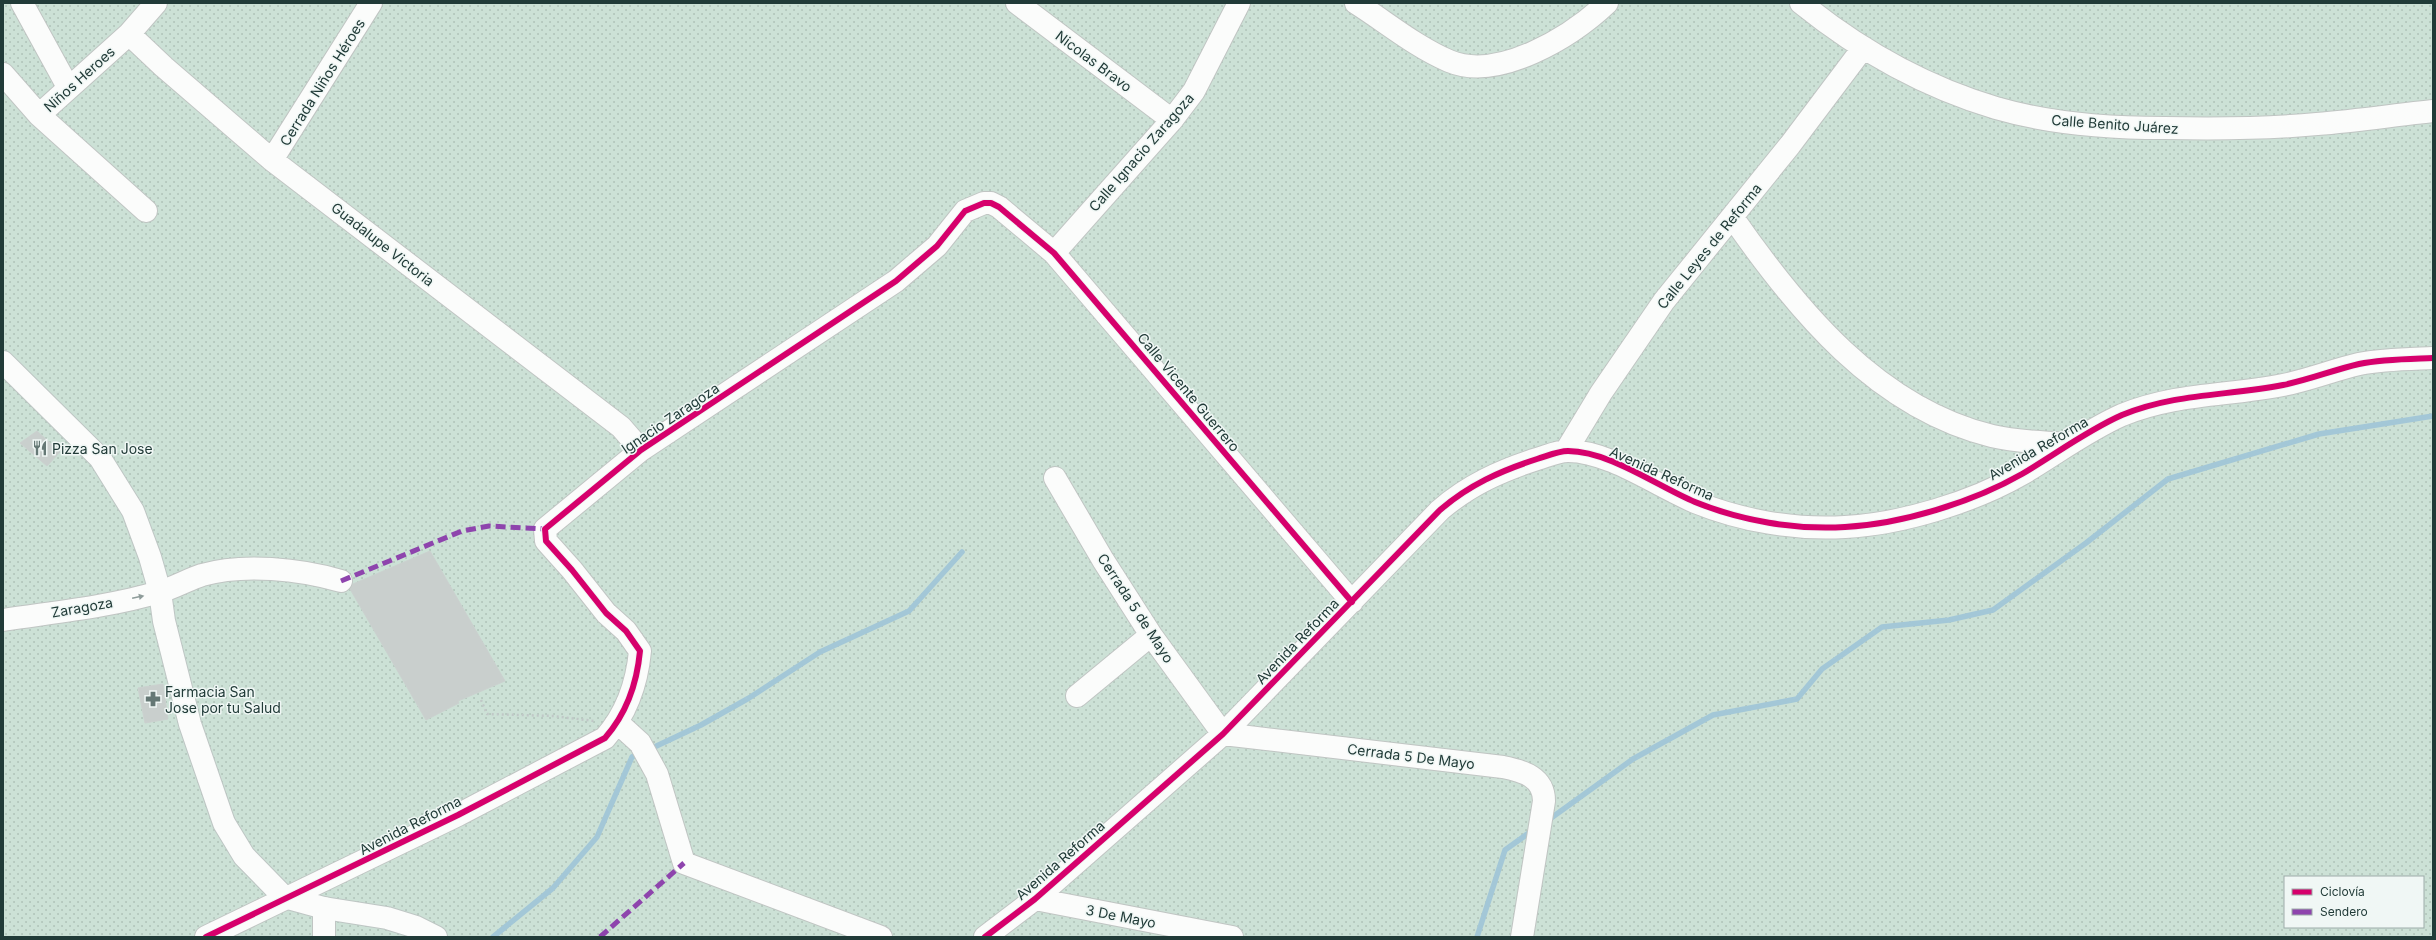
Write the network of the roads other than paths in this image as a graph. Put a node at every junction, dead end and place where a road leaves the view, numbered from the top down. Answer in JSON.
{"nodes":[{"id":1,"x":22,"y":3,"type":"edge"},
{"id":2,"x":156,"y":3,"type":"edge"},
{"id":3,"x":371,"y":3,"type":"edge"},
{"id":4,"x":1017,"y":3,"type":"edge"},
{"id":5,"x":1239,"y":3,"type":"edge"},
{"id":6,"x":1356,"y":3,"type":"edge"},
{"id":7,"x":1607,"y":3,"type":"edge"},
{"id":8,"x":1801,"y":3,"type":"edge"},
{"id":9,"x":129,"y":34,"type":"junction"},
{"id":10,"x":1863,"y":48,"type":"junction"},
{"id":11,"x":3,"y":74,"type":"edge"},
{"id":12,"x":68,"y":87,"type":"junction"},
{"id":13,"x":2433,"y":110,"type":"edge"},
{"id":14,"x":39,"y":115,"type":"junction"},
{"id":15,"x":1172,"y":120,"type":"junction"},
{"id":16,"x":272,"y":160,"type":"junction"},
{"id":17,"x":999,"y":207,"type":"joint"},
{"id":18,"x":146,"y":211,"type":"dead end"},
{"id":19,"x":1733,"y":218,"type":"junction"},
{"id":20,"x":1054,"y":253,"type":"junction"},
{"id":21,"x":2433,"y":358,"type":"edge"},
{"id":22,"x":3,"y":362,"type":"edge"},
{"id":23,"x":2067,"y":444,"type":"junction"},
{"id":24,"x":641,"y":450,"type":"junction"},
{"id":25,"x":1566,"y":451,"type":"junction"},
{"id":26,"x":1055,"y":478,"type":"dead end"},
{"id":27,"x":340,"y":581,"type":"dead end"},
{"id":28,"x":160,"y":592,"type":"junction"},
{"id":29,"x":1352,"y":602,"type":"junction"},
{"id":30,"x":3,"y":620,"type":"edge"},
{"id":31,"x":1151,"y":636,"type":"junction"},
{"id":32,"x":1077,"y":696,"type":"dead end"},
{"id":33,"x":618,"y":723,"type":"junction"},
{"id":34,"x":1223,"y":734,"type":"junction"},
{"id":35,"x":284,"y":897,"type":"junction"},
{"id":36,"x":1035,"y":899,"type":"junction"},
{"id":37,"x":324,"y":908,"type":"junction"},
{"id":38,"x":206,"y":937,"type":"edge"},
{"id":39,"x":324,"y":937,"type":"edge"},
{"id":40,"x":436,"y":937,"type":"edge"},
{"id":41,"x":881,"y":937,"type":"edge"},
{"id":42,"x":985,"y":937,"type":"edge"},
{"id":43,"x":1232,"y":937,"type":"edge"},
{"id":44,"x":1522,"y":937,"type":"edge"}],
"edges":[{"from":1,"to":12,"type":"street"},
{"from":2,"to":9,"type":"street","name":"Niños Heroes"},
{"from":3,"to":16,"type":"street","name":"Cerrada Niños Héroes"},
{"from":4,"to":15,"type":"street","name":"Nicolas Bravo"},
{"from":5,"to":15,"type":"street","name":"Calle Ignacio Zaragoza"},
{"from":6,"to":7,"type":"street"},
{"from":8,"to":10,"type":"street","name":"Calle Benito Juárez"},
{"from":9,"to":12,"type":"street","name":"Niños Heroes"},
{"from":9,"to":16,"type":"street","name":"Guadalupe Victoria"},
{"from":10,"to":13,"type":"street","name":"Calle Benito Juárez"},
{"from":10,"to":19,"type":"street","name":"Calle Leyes de Reforma"},
{"from":11,"to":14,"type":"street","name":"Niños Heroes"},
{"from":12,"to":14,"type":"street","name":"Niños Heroes"},
{"from":14,"to":18,"type":"street"},
{"from":15,"to":20,"type":"street","name":"Calle Ignacio Zaragoza"},
{"from":16,"to":24,"type":"street","name":"Guadalupe Victoria"},
{"from":17,"to":20,"type":"street","name":"Calle Vicente Guerrero"},
{"from":17,"to":24,"type":"street","name":"Ignacio Zaragoza"},
{"from":19,"to":23,"type":"street"},
{"from":19,"to":25,"type":"street","name":"Calle Leyes de Reforma"},
{"from":20,"to":29,"type":"street","name":"Calle Vicente Guerrero"},
{"from":21,"to":23,"type":"street","name":"Avenida Reforma"},
{"from":22,"to":28,"type":"street"},
{"from":23,"to":25,"type":"street","name":"Avenida Reforma"},
{"from":24,"to":33,"type":"street","name":"Ignacio Zaragoza"},
{"from":25,"to":29,"type":"street","name":"Avenida Reforma"},
{"from":26,"to":31,"type":"street","name":"Cerrada 5 de Mayo"},
{"from":27,"to":28,"type":"street","name":"Zaragoza"},
{"from":30,"to":28,"type":"street","name":"Zaragoza","one_way":true},
{"from":28,"to":35,"type":"street"},
{"from":29,"to":34,"type":"street","name":"Avenida Reforma"},
{"from":31,"to":32,"type":"street"},
{"from":31,"to":34,"type":"street","name":"Cerrada 5 de Mayo"},
{"from":33,"to":35,"type":"street","name":"Avenida Reforma"},
{"from":33,"to":41,"type":"street"},
{"from":34,"to":36,"type":"street","name":"Avenida Reforma"},
{"from":34,"to":44,"type":"street","name":"Cerrada 5 De Mayo"},
{"from":35,"to":37,"type":"street"},
{"from":35,"to":38,"type":"street","name":"Avenida Reforma"},
{"from":36,"to":42,"type":"street","name":"Avenida Reforma"},
{"from":36,"to":43,"type":"street","name":"3 De Mayo"},
{"from":37,"to":39,"type":"street"},
{"from":37,"to":40,"type":"street"}]}
